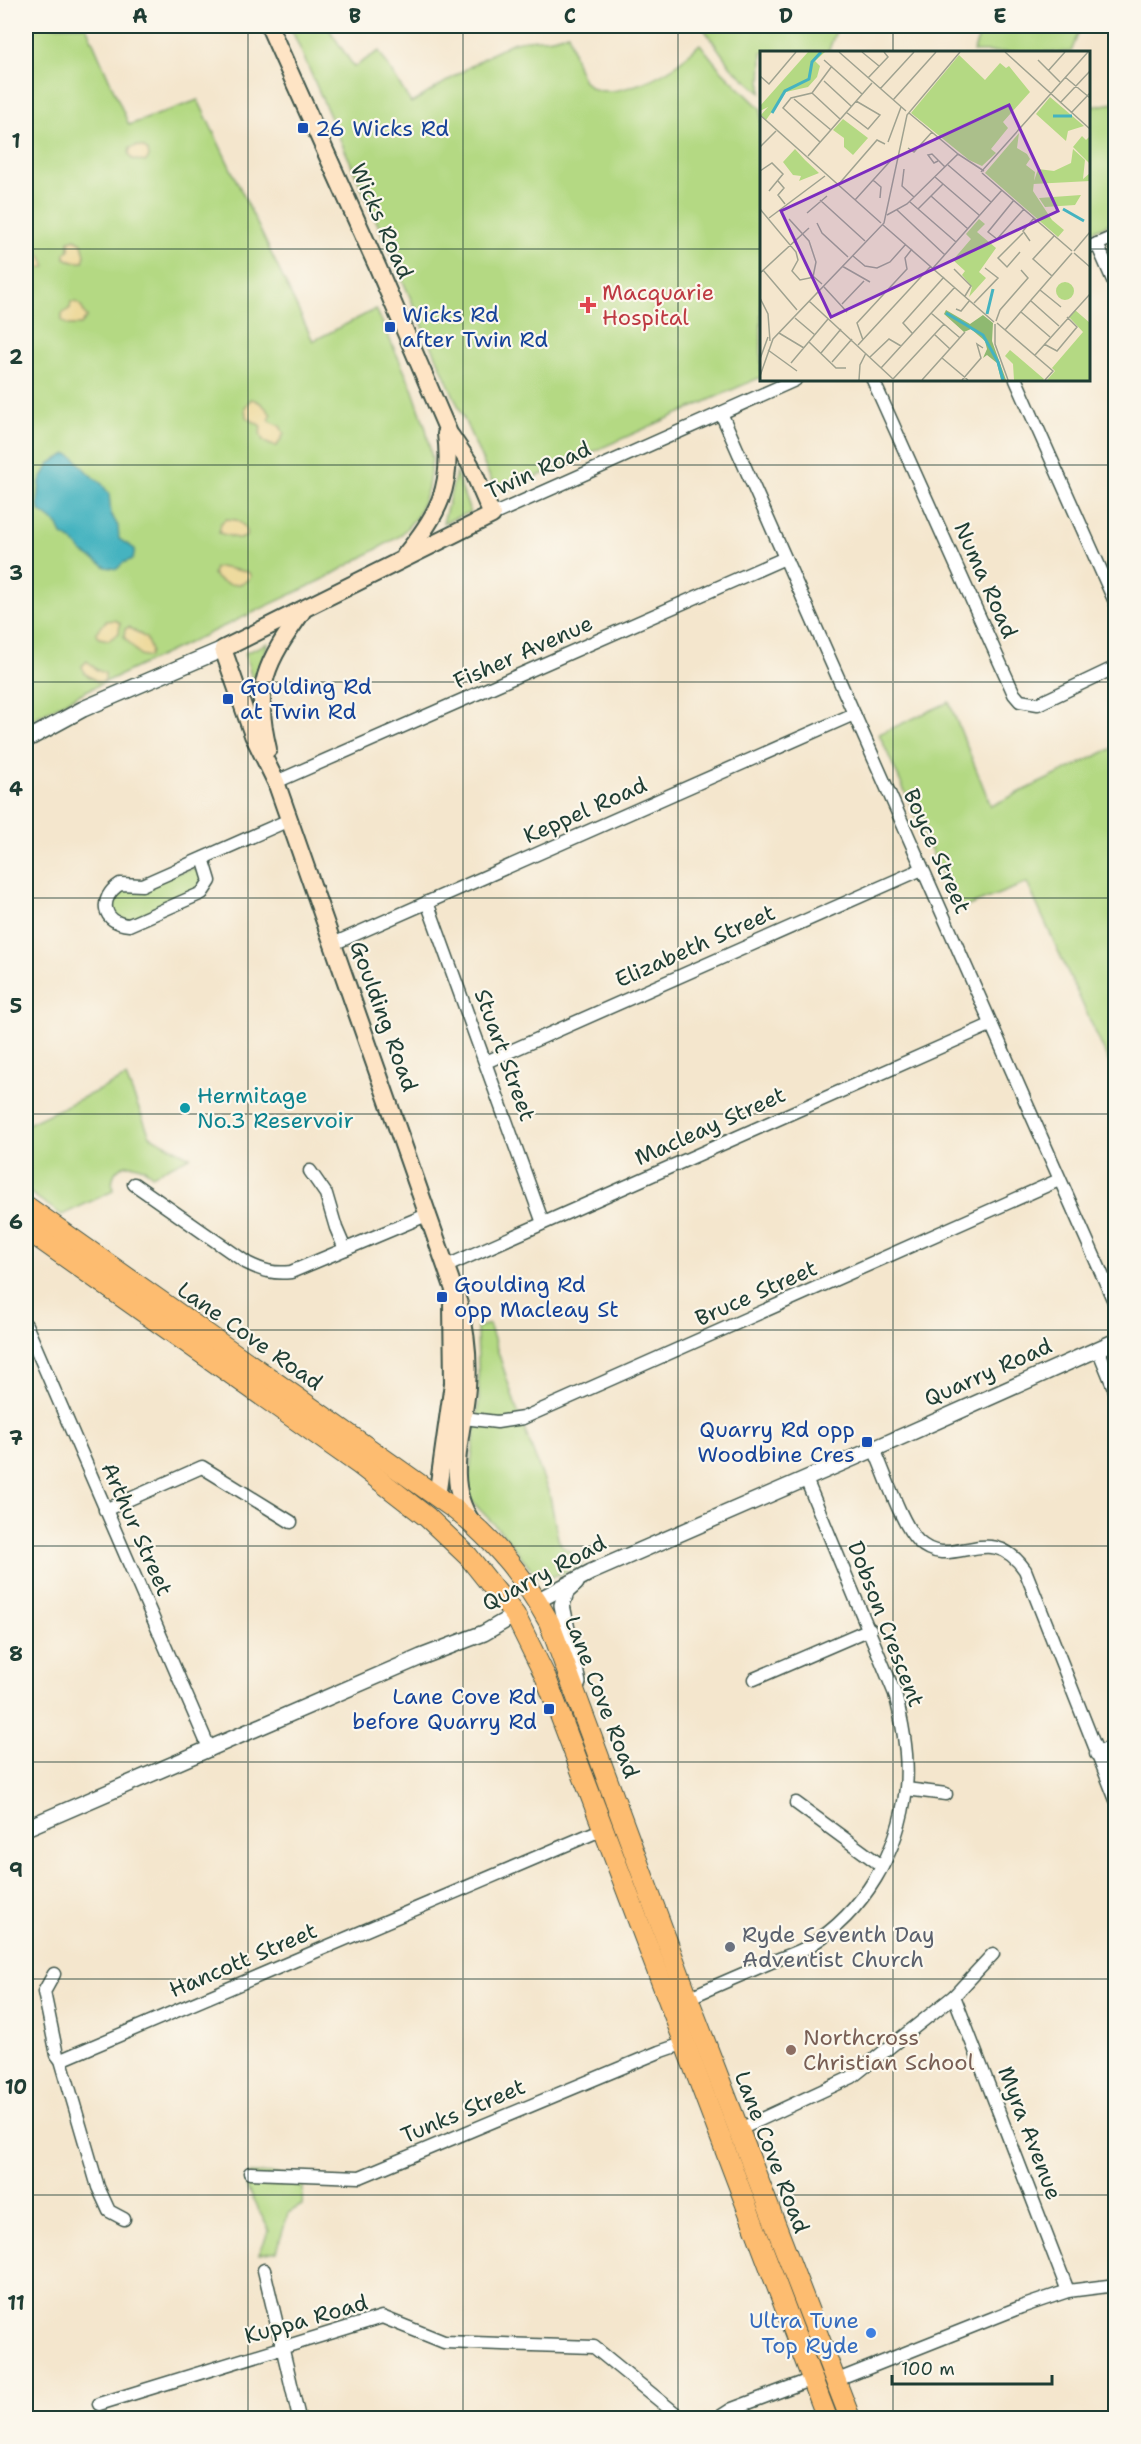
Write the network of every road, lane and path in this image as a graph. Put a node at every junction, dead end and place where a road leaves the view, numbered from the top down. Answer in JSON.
{"nodes":[{"id":1,"x":269,"y":26,"type":"edge"},
{"id":2,"x":1116,"y":236,"type":"edge"},
{"id":3,"x":1093,"y":246,"type":"edge"},
{"id":4,"x":1116,"y":287,"type":"edge"},
{"id":5,"x":793,"y":381,"type":"edge"},
{"id":6,"x":873,"y":381,"type":"edge"},
{"id":7,"x":1016,"y":381,"type":"edge"},
{"id":8,"x":721,"y":413,"type":"junction"},
{"id":9,"x":448,"y":429,"type":"junction"},
{"id":10,"x":488,"y":517,"type":"junction"},
{"id":11,"x":785,"y":558,"type":"junction"},
{"id":12,"x":401,"y":560,"type":"junction"},
{"id":13,"x":1116,"y":604,"type":"edge"},
{"id":14,"x":304,"y":609,"type":"junction"},
{"id":15,"x":227,"y":647,"type":"junction"},
{"id":16,"x":1116,"y":667,"type":"edge"},
{"id":17,"x":267,"y":668,"type":"joint"},
{"id":18,"x":854,"y":714,"type":"junction"},
{"id":19,"x":263,"y":730,"type":"junction"},
{"id":20,"x":26,"y":740,"type":"edge"},
{"id":21,"x":276,"y":782,"type":"junction"},
{"id":22,"x":289,"y":820,"type":"junction"},
{"id":23,"x":203,"y":858,"type":"junction"},
{"id":24,"x":922,"y":869,"type":"junction"},
{"id":25,"x":427,"y":902,"type":"junction"},
{"id":26,"x":333,"y":944,"type":"junction"},
{"id":27,"x":990,"y":1025,"type":"junction"},
{"id":28,"x":486,"y":1062,"type":"junction"},
{"id":29,"x":310,"y":1171,"type":"dead end"},
{"id":30,"x":1059,"y":1180,"type":"junction"},
{"id":31,"x":134,"y":1184,"type":"dead end"},
{"id":32,"x":26,"y":1206,"type":"edge"},
{"id":33,"x":429,"y":1214,"type":"junction"},
{"id":34,"x":543,"y":1223,"type":"junction"},
{"id":35,"x":26,"y":1229,"type":"edge"},
{"id":36,"x":345,"y":1249,"type":"junction"},
{"id":37,"x":447,"y":1266,"type":"junction"},
{"id":38,"x":1116,"y":1306,"type":"edge"},
{"id":39,"x":26,"y":1325,"type":"edge"},
{"id":40,"x":1116,"y":1341,"type":"edge"},
{"id":41,"x":1098,"y":1349,"type":"junction"},
{"id":42,"x":1116,"y":1393,"type":"edge"},
{"id":43,"x":457,"y":1418,"type":"junction"},
{"id":44,"x":874,"y":1449,"type":"junction"},
{"id":45,"x":806,"y":1479,"type":"junction"},
{"id":46,"x":437,"y":1497,"type":"junction"},
{"id":47,"x":105,"y":1510,"type":"junction"},
{"id":48,"x":291,"y":1522,"type":"dead end"},
{"id":49,"x":474,"y":1525,"type":"junction"},
{"id":50,"x":468,"y":1556,"type":"junction"},
{"id":51,"x":591,"y":1572,"type":"junction"},
{"id":52,"x":537,"y":1601,"type":"junction"},
{"id":53,"x":515,"y":1615,"type":"junction"},
{"id":54,"x":870,"y":1629,"type":"junction"},
{"id":55,"x":754,"y":1679,"type":"dead end"},
{"id":56,"x":580,"y":1706,"type":"junction"},
{"id":57,"x":1116,"y":1745,"type":"edge"},
{"id":58,"x":210,"y":1750,"type":"junction"},
{"id":59,"x":1096,"y":1754,"type":"junction"},
{"id":60,"x":906,"y":1789,"type":"junction"},
{"id":61,"x":946,"y":1794,"type":"dead end"},
{"id":62,"x":1116,"y":1800,"type":"edge"},
{"id":63,"x":796,"y":1803,"type":"dead end"},
{"id":64,"x":26,"y":1828,"type":"edge"},
{"id":65,"x":603,"y":1829,"type":"junction"},
{"id":66,"x":882,"y":1866,"type":"junction"},
{"id":67,"x":993,"y":1954,"type":"dead end"},
{"id":68,"x":54,"y":1974,"type":"dead end"},
{"id":69,"x":954,"y":1996,"type":"junction"},
{"id":70,"x":688,"y":1998,"type":"junction"},
{"id":71,"x":685,"y":2043,"type":"junction"},
{"id":72,"x":61,"y":2060,"type":"junction"},
{"id":73,"x":738,"y":2130,"type":"junction"},
{"id":74,"x":250,"y":2173,"type":"dead end"},
{"id":75,"x":124,"y":2218,"type":"dead end"},
{"id":76,"x":264,"y":2270,"type":"dead end"},
{"id":77,"x":1116,"y":2285,"type":"edge"},
{"id":78,"x":1068,"y":2291,"type":"junction"},
{"id":79,"x":282,"y":2347,"type":"junction"},
{"id":80,"x":812,"y":2379,"type":"junction"},
{"id":81,"x":835,"y":2381,"type":"junction"},
{"id":82,"x":99,"y":2404,"type":"dead end"},
{"id":83,"x":299,"y":2418,"type":"edge"},
{"id":84,"x":681,"y":2418,"type":"edge"},
{"id":85,"x":718,"y":2418,"type":"edge"},
{"id":86,"x":827,"y":2418,"type":"edge"},
{"id":87,"x":850,"y":2418,"type":"edge"}],
"edges":[{"from":1,"to":9,"type":"main road","name":"Wicks Road"},
{"from":2,"to":3,"type":"street"},
{"from":3,"to":4,"type":"street"},
{"from":5,"to":8,"type":"street","name":"Twin Road"},
{"from":6,"to":16,"type":"street","name":"Numa Road"},
{"from":7,"to":13,"type":"street"},
{"from":8,"to":10,"type":"street","name":"Twin Road"},
{"from":8,"to":11,"type":"street","name":"Boyce Street"},
{"from":9,"to":10,"type":"main road","name":"Wicks Road"},
{"from":9,"to":12,"type":"main road"},
{"from":10,"to":12,"type":"main road","name":"Twin Road"},
{"from":11,"to":18,"type":"street","name":"Boyce Street"},
{"from":11,"to":21,"type":"street","name":"Fisher Avenue"},
{"from":12,"to":14,"type":"main road","name":"Twin Road"},
{"from":14,"to":15,"type":"main road","name":"Twin Road"},
{"from":14,"to":17,"type":"main road","name":"Twin Road"},
{"from":15,"to":19,"type":"main road"},
{"from":15,"to":20,"type":"street","name":"Twin Road"},
{"from":15,"to":21,"type":"main road","name":"Goulding Road"},
{"from":17,"to":19,"type":"main road","name":"Goulding Road"},
{"from":18,"to":24,"type":"street","name":"Boyce Street"},
{"from":18,"to":25,"type":"street","name":"Keppel Road"},
{"from":19,"to":21,"type":"main road","name":"Goulding Road"},
{"from":21,"to":22,"type":"main road","name":"Goulding Road"},
{"from":22,"to":23,"type":"street"},
{"from":22,"to":26,"type":"main road","name":"Goulding Road"},
{"from":23,"to":23,"type":"street"},
{"from":24,"to":27,"type":"street","name":"Boyce Street"},
{"from":24,"to":28,"type":"street","name":"Elizabeth Street"},
{"from":25,"to":26,"type":"street","name":"Keppel Road"},
{"from":25,"to":28,"type":"street","name":"Stuart Street"},
{"from":26,"to":33,"type":"main road","name":"Goulding Road"},
{"from":27,"to":30,"type":"street","name":"Boyce Street"},
{"from":27,"to":34,"type":"street","name":"Macleay Street"},
{"from":28,"to":34,"type":"street","name":"Stuart Street"},
{"from":29,"to":36,"type":"street"},
{"from":30,"to":38,"type":"street","name":"Boyce Street"},
{"from":30,"to":43,"type":"street","name":"Bruce Street"},
{"from":31,"to":36,"type":"street"},
{"from":32,"to":46,"type":"highway","name":"Lane Cove Road"},
{"from":33,"to":36,"type":"street"},
{"from":33,"to":37,"type":"main road","name":"Goulding Road"},
{"from":34,"to":37,"type":"street","name":"Macleay Street"},
{"from":35,"to":50,"type":"highway","name":"Lane Cove Road"},
{"from":37,"to":43,"type":"main road","name":"Goulding Road"},
{"from":39,"to":47,"type":"street","name":"Arthur Street"},
{"from":40,"to":41,"type":"street","name":"Quarry Road"},
{"from":41,"to":42,"type":"street"},
{"from":41,"to":44,"type":"street","name":"Quarry Road"},
{"from":43,"to":46,"type":"main road","name":"Goulding Road"},
{"from":43,"to":49,"type":"main road","name":"Goulding Road"},
{"from":44,"to":45,"type":"street","name":"Quarry Road"},
{"from":44,"to":59,"type":"street"},
{"from":45,"to":51,"type":"street","name":"Quarry Road"},
{"from":45,"to":54,"type":"street","name":"Dobson Crescent"},
{"from":46,"to":49,"type":"highway","name":"Lane Cove Road"},
{"from":46,"to":50,"type":"highway"},
{"from":47,"to":48,"type":"street"},
{"from":47,"to":58,"type":"street","name":"Arthur Street"},
{"from":49,"to":52,"type":"highway","name":"Lane Cove Road"},
{"from":50,"to":53,"type":"highway","name":"Lane Cove Road"},
{"from":51,"to":52,"type":"street","name":"Quarry Road"},
{"from":51,"to":56,"type":"street"},
{"from":52,"to":53,"type":"highway","name":"Quarry Road"},
{"from":52,"to":56,"type":"highway","name":"Lane Cove Road"},
{"from":53,"to":58,"type":"street","name":"Quarry Road"},
{"from":53,"to":65,"type":"highway","name":"Lane Cove Road"},
{"from":54,"to":55,"type":"street"},
{"from":54,"to":60,"type":"street","name":"Dobson Crescent"},
{"from":56,"to":70,"type":"highway","name":"Lane Cove Road"},
{"from":57,"to":59,"type":"street"},
{"from":58,"to":64,"type":"street","name":"Quarry Road"},
{"from":59,"to":62,"type":"street"},
{"from":60,"to":61,"type":"street"},
{"from":60,"to":66,"type":"street","name":"Dobson Crescent"},
{"from":63,"to":66,"type":"street"},
{"from":65,"to":71,"type":"highway","name":"Lane Cove Road"},
{"from":65,"to":72,"type":"street","name":"Hancott Street"},
{"from":66,"to":70,"type":"street","name":"Dobson Crescent"},
{"from":67,"to":69,"type":"street"},
{"from":68,"to":72,"type":"street"},
{"from":69,"to":73,"type":"street"},
{"from":69,"to":78,"type":"street","name":"Myra Avenue"},
{"from":70,"to":73,"type":"highway","name":"Lane Cove Road"},
{"from":71,"to":74,"type":"street","name":"Tunks Street"},
{"from":71,"to":80,"type":"highway","name":"Lane Cove Road"},
{"from":72,"to":75,"type":"street"},
{"from":73,"to":81,"type":"highway","name":"Lane Cove Road"},
{"from":76,"to":79,"type":"street"},
{"from":77,"to":78,"type":"street"},
{"from":78,"to":81,"type":"street"},
{"from":79,"to":82,"type":"street","name":"Kuppa Road"},
{"from":79,"to":83,"type":"street"},
{"from":79,"to":84,"type":"street","name":"Kuppa Road"},
{"from":80,"to":85,"type":"street"},
{"from":80,"to":86,"type":"highway","name":"Lane Cove Road"},
{"from":81,"to":87,"type":"highway","name":"Lane Cove Road"}]}
